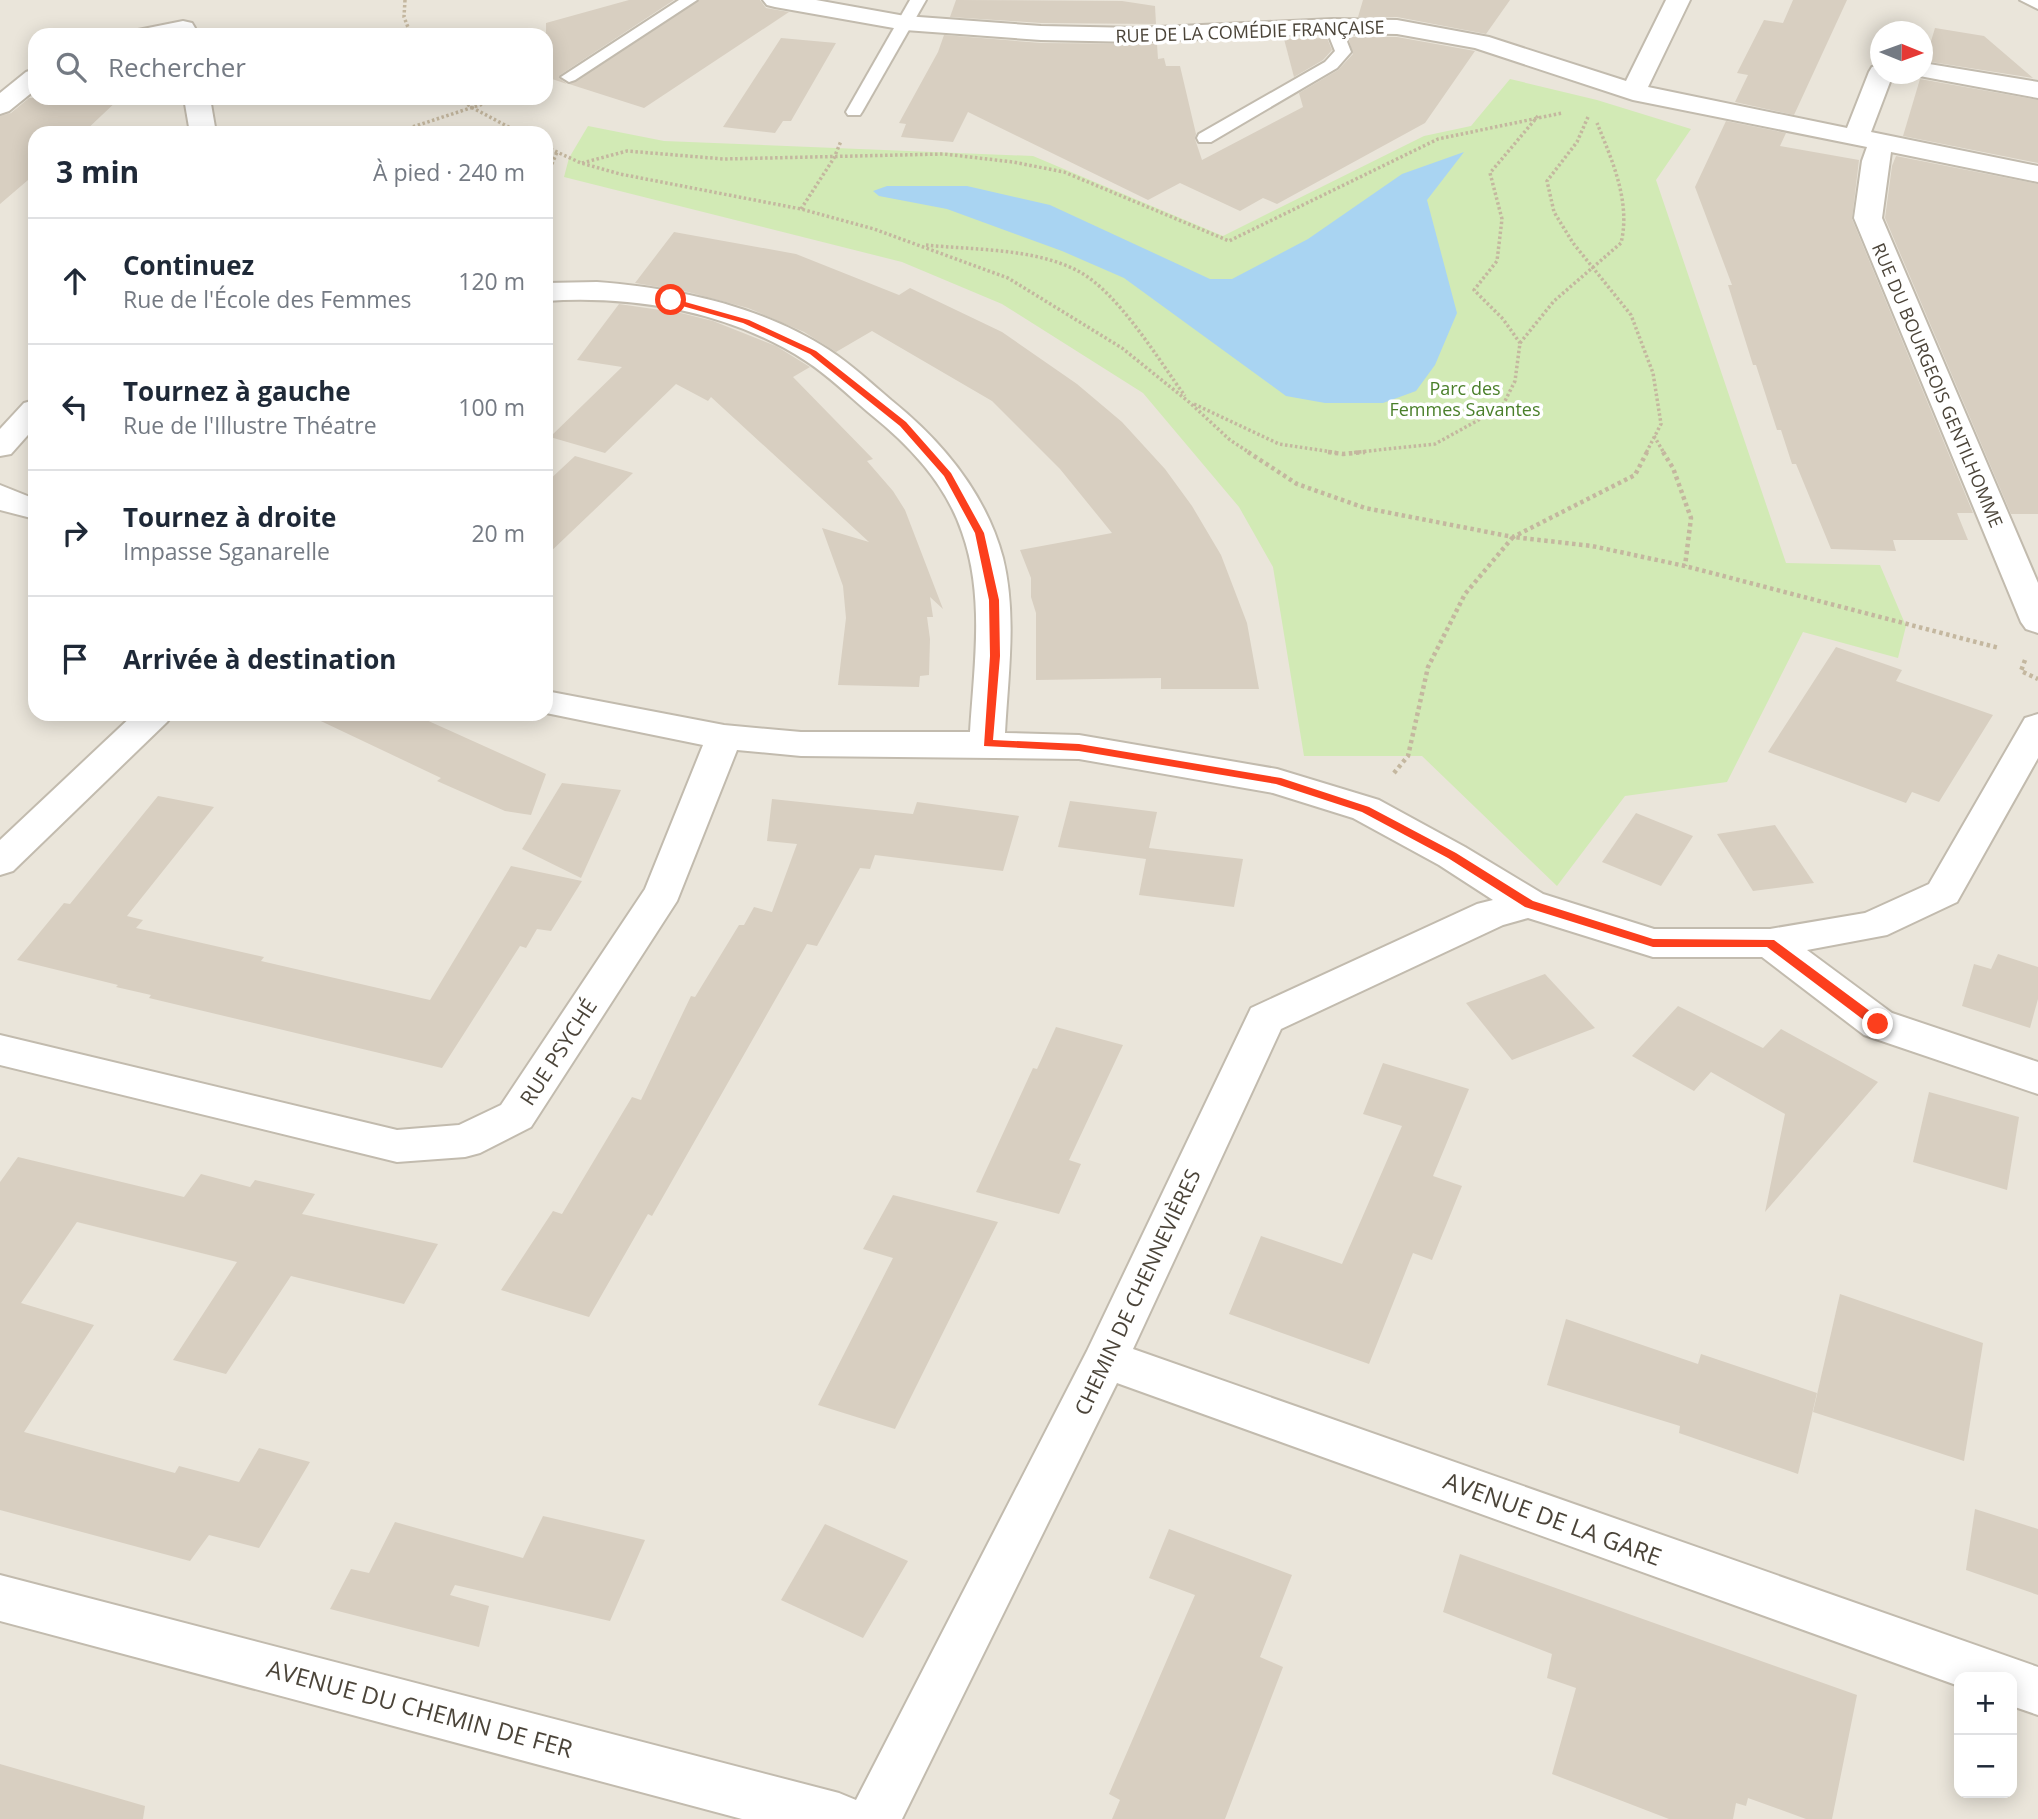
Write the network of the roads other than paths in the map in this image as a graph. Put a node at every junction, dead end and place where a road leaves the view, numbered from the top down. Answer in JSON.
{"nodes":[{"id":1,"x":689,"y":0,"type":"edge"},
{"id":2,"x":775,"y":0,"type":"edge"},
{"id":3,"x":918,"y":0,"type":"edge"},
{"id":4,"x":1678,"y":0,"type":"edge"},
{"id":5,"x":2028,"y":0,"type":"edge"},
{"id":6,"x":2038,"y":4,"type":"edge"},
{"id":7,"x":905,"y":23,"type":"junction"},
{"id":8,"x":1333,"y":26,"type":"junction"},
{"id":9,"x":1933,"y":72,"type":"edge"},
{"id":10,"x":569,"y":77,"type":"dead end"},
{"id":11,"x":28,"y":83,"type":"edge"},
{"id":12,"x":1879,"y":84,"type":"edge"},
{"id":13,"x":2038,"y":90,"type":"edge"},
{"id":14,"x":1633,"y":92,"type":"junction"},
{"id":15,"x":198,"y":105,"type":"edge"},
{"id":16,"x":0,"y":106,"type":"edge"},
{"id":17,"x":853,"y":112,"type":"road end"},
{"id":18,"x":202,"y":126,"type":"edge"},
{"id":19,"x":1205,"y":138,"type":"dead end"},
{"id":20,"x":1869,"y":139,"type":"junction"},
{"id":21,"x":2038,"y":174,"type":"edge"},
{"id":22,"x":553,"y":292,"type":"edge"},
{"id":23,"x":28,"y":417,"type":"edge"},
{"id":24,"x":0,"y":447,"type":"edge"},
{"id":25,"x":0,"y":495,"type":"edge"},
{"id":26,"x":28,"y":507,"type":"edge"},
{"id":27,"x":2038,"y":622,"type":"edge"},
{"id":28,"x":553,"y":703,"type":"edge"},
{"id":29,"x":148,"y":721,"type":"edge"},
{"id":30,"x":2038,"y":726,"type":"edge"},
{"id":31,"x":724,"y":737,"type":"junction"},
{"id":32,"x":987,"y":744,"type":"junction"},
{"id":33,"x":0,"y":862,"type":"edge"},
{"id":34,"x":1529,"y":904,"type":"junction"},
{"id":35,"x":1770,"y":943,"type":"junction"},
{"id":36,"x":0,"y":1050,"type":"edge"},
{"id":37,"x":2038,"y":1078,"type":"edge"},
{"id":38,"x":1106,"y":1359,"type":"junction"},
{"id":39,"x":0,"y":1598,"type":"edge"},
{"id":40,"x":1985,"y":1672,"type":"edge"},
{"id":41,"x":2017,"y":1684,"type":"edge"},
{"id":42,"x":2038,"y":1691,"type":"edge"},
{"id":43,"x":839,"y":1819,"type":"edge"},
{"id":44,"x":874,"y":1819,"type":"edge"}],
"edges":[{"from":1,"to":10,"type":"lane"},
{"from":2,"to":7,"type":"street","name":"RUE DE LA COMÉDIE FRANÇAISE"},
{"from":3,"to":7,"type":"lane"},
{"from":4,"to":14,"type":"street"},
{"from":5,"to":6,"type":"lane"},
{"from":7,"to":8,"type":"street","name":"RUE DE LA COMÉDIE FRANÇAISE"},
{"from":7,"to":17,"type":"lane"},
{"from":8,"to":14,"type":"street","name":"RUE DE LA COMÉDIE FRANÇAISE"},
{"from":8,"to":19,"type":"lane"},
{"from":9,"to":13,"type":"street"},
{"from":11,"to":16,"type":"street"},
{"from":12,"to":20,"type":"street","name":"RUE DU BOURGEOIS GENTILHOMME"},
{"from":14,"to":20,"type":"street","name":"RUE DE LA COMÉDIE FRANÇAISE"},
{"from":15,"to":18,"type":"street"},
{"from":20,"to":21,"type":"street","name":"RUE DE LA COMÉDIE FRANÇAISE"},
{"from":20,"to":27,"type":"street","name":"RUE DU BOURGEOIS GENTILHOMME"},
{"from":22,"to":32,"type":"street"},
{"from":23,"to":24,"type":"street"},
{"from":25,"to":26,"type":"street"},
{"from":28,"to":31,"type":"street"},
{"from":29,"to":33,"type":"street"},
{"from":30,"to":35,"type":"street"},
{"from":31,"to":32,"type":"street"},
{"from":31,"to":36,"type":"street","name":"RUE PSYCHÉ"},
{"from":32,"to":34,"type":"street"},
{"from":34,"to":35,"type":"street"},
{"from":34,"to":38,"type":"street","name":"CHEMIN DE CHENNEVIÈRES"},
{"from":35,"to":37,"type":"street"},
{"from":38,"to":40,"type":"street","name":"AVENUE DE LA GARE"},
{"from":38,"to":44,"type":"street","name":"CHEMIN DE CHENNEVIÈRES"},
{"from":39,"to":43,"type":"street","name":"AVENUE DU CHEMIN DE FER"},
{"from":41,"to":42,"type":"street"}]}
